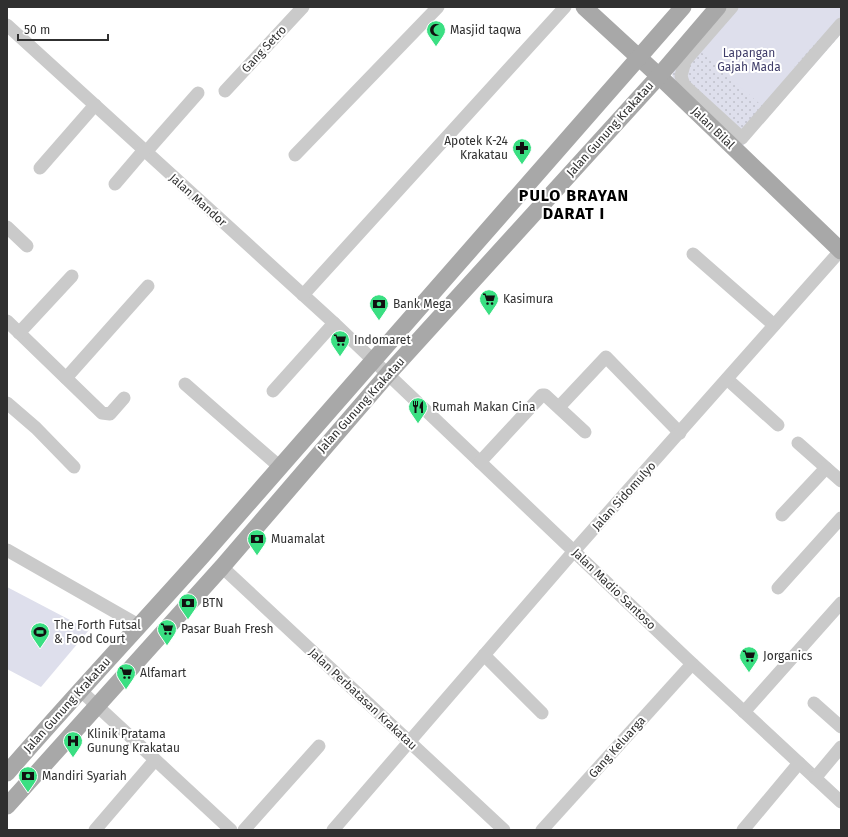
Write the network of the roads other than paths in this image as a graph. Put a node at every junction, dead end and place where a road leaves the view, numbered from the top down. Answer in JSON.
{"nodes":[{"id":1,"x":303,"y":7,"type":"edge"},
{"id":2,"x":438,"y":7,"type":"edge"},
{"id":3,"x":565,"y":7,"type":"edge"},
{"id":4,"x":584,"y":7,"type":"edge"},
{"id":5,"x":683,"y":7,"type":"edge"},
{"id":6,"x":718,"y":7,"type":"edge"},
{"id":7,"x":732,"y":7,"type":"edge"},
{"id":8,"x":841,"y":24,"type":"edge"},
{"id":9,"x":7,"y":25,"type":"edge"},
{"id":10,"x":637,"y":58,"type":"junction"},
{"id":11,"x":659,"y":76,"type":"junction"},
{"id":12,"x":225,"y":91,"type":"dead end"},
{"id":13,"x":198,"y":94,"type":"dead end"},
{"id":14,"x":95,"y":105,"type":"junction"},
{"id":15,"x":737,"y":143,"type":"junction"},
{"id":16,"x":145,"y":151,"type":"junction"},
{"id":17,"x":295,"y":155,"type":"dead end"},
{"id":18,"x":40,"y":168,"type":"dead end"},
{"id":19,"x":115,"y":184,"type":"dead end"},
{"id":20,"x":7,"y":227,"type":"edge"},
{"id":21,"x":27,"y":246,"type":"dead end"},
{"id":22,"x":841,"y":250,"type":"edge"},
{"id":23,"x":693,"y":254,"type":"dead end"},
{"id":24,"x":72,"y":276,"type":"dead end"},
{"id":25,"x":148,"y":286,"type":"dead end"},
{"id":26,"x":303,"y":295,"type":"junction"},
{"id":27,"x":7,"y":321,"type":"edge"},
{"id":28,"x":334,"y":323,"type":"junction"},
{"id":29,"x":774,"y":325,"type":"junction"},
{"id":30,"x":19,"y":333,"type":"junction"},
{"id":31,"x":373,"y":360,"type":"junction"},
{"id":32,"x":388,"y":374,"type":"junction"},
{"id":33,"x":66,"y":378,"type":"junction"},
{"id":34,"x":727,"y":378,"type":"junction"},
{"id":35,"x":185,"y":384,"type":"dead end"},
{"id":36,"x":273,"y":391,"type":"dead end"},
{"id":37,"x":124,"y":398,"type":"dead end"},
{"id":38,"x":7,"y":403,"type":"edge"},
{"id":39,"x":559,"y":407,"type":"junction"},
{"id":40,"x":778,"y":425,"type":"dead end"},
{"id":41,"x":585,"y":432,"type":"dead end"},
{"id":42,"x":680,"y":433,"type":"junction"},
{"id":43,"x":798,"y":442,"type":"dead end"},
{"id":44,"x":480,"y":462,"type":"junction"},
{"id":45,"x":74,"y":467,"type":"dead end"},
{"id":46,"x":280,"y":467,"type":"junction"},
{"id":47,"x":826,"y":468,"type":"junction"},
{"id":48,"x":841,"y":481,"type":"edge"},
{"id":49,"x":782,"y":515,"type":"dead end"},
{"id":50,"x":841,"y":518,"type":"edge"},
{"id":51,"x":7,"y":550,"type":"edge"},
{"id":52,"x":574,"y":551,"type":"junction"},
{"id":53,"x":222,"y":567,"type":"junction"},
{"id":54,"x":778,"y":588,"type":"dead end"},
{"id":55,"x":841,"y":603,"type":"edge"},
{"id":56,"x":140,"y":626,"type":"junction"},
{"id":57,"x":484,"y":655,"type":"junction"},
{"id":58,"x":692,"y":664,"type":"junction"},
{"id":59,"x":80,"y":690,"type":"junction"},
{"id":60,"x":814,"y":703,"type":"dead end"},
{"id":61,"x":97,"y":704,"type":"junction"},
{"id":62,"x":744,"y":712,"type":"junction"},
{"id":63,"x":542,"y":713,"type":"dead end"},
{"id":64,"x":841,"y":726,"type":"edge"},
{"id":65,"x":408,"y":742,"type":"junction"},
{"id":66,"x":319,"y":746,"type":"dead end"},
{"id":67,"x":841,"y":747,"type":"edge"},
{"id":68,"x":155,"y":760,"type":"junction"},
{"id":69,"x":799,"y":763,"type":"junction"},
{"id":70,"x":7,"y":773,"type":"edge"},
{"id":71,"x":815,"y":778,"type":"junction"},
{"id":72,"x":841,"y":802,"type":"edge"},
{"id":73,"x":7,"y":806,"type":"edge"},
{"id":74,"x":95,"y":830,"type":"edge"},
{"id":75,"x":231,"y":830,"type":"edge"},
{"id":76,"x":244,"y":830,"type":"edge"},
{"id":77,"x":333,"y":830,"type":"edge"},
{"id":78,"x":504,"y":830,"type":"edge"},
{"id":79,"x":542,"y":830,"type":"edge"},
{"id":80,"x":743,"y":830,"type":"edge"}],
"edges":[{"from":1,"to":12,"type":"street","name":"Gang Setro"},
{"from":2,"to":17,"type":"street"},
{"from":3,"to":26,"type":"street"},
{"from":4,"to":10,"type":"main road","name":"Jalan Bilal"},
{"from":5,"to":10,"type":"main road","name":"Jalan Gunung Krakatau"},
{"from":6,"to":11,"type":"main road","name":"Jalan Gunung Krakatau"},
{"from":7,"to":15,"type":"street"},
{"from":8,"to":15,"type":"street"},
{"from":9,"to":14,"type":"street","name":"Jalan Mandor"},
{"from":10,"to":11,"type":"main road","name":"Jalan Bilal"},
{"from":10,"to":31,"type":"main road","name":"Jalan Gunung Krakatau"},
{"from":11,"to":15,"type":"main road","name":"Jalan Bilal"},
{"from":11,"to":32,"type":"main road","name":"Jalan Gunung Krakatau"},
{"from":13,"to":16,"type":"street"},
{"from":14,"to":16,"type":"street","name":"Jalan Mandor"},
{"from":14,"to":18,"type":"street"},
{"from":15,"to":22,"type":"main road","name":"Jalan Bilal"},
{"from":16,"to":19,"type":"street"},
{"from":16,"to":26,"type":"street","name":"Jalan Mandor"},
{"from":20,"to":21,"type":"street"},
{"from":22,"to":29,"type":"street","name":"Jalan Sidomulyo"},
{"from":23,"to":29,"type":"street"},
{"from":24,"to":30,"type":"street"},
{"from":25,"to":33,"type":"street"},
{"from":26,"to":28,"type":"street","name":"Jalan Mandor"},
{"from":27,"to":30,"type":"street"},
{"from":28,"to":31,"type":"street","name":"Jalan Mandor"},
{"from":28,"to":36,"type":"street"},
{"from":29,"to":34,"type":"street","name":"Jalan Sidomulyo"},
{"from":30,"to":33,"type":"street"},
{"from":31,"to":32,"type":"street","name":"Jalan Mandor"},
{"from":31,"to":46,"type":"main road","name":"Jalan Gunung Krakatau"},
{"from":32,"to":44,"type":"street","name":"Jalan Madio Santoso"},
{"from":32,"to":53,"type":"main road","name":"Jalan Gunung Krakatau"},
{"from":33,"to":37,"type":"street"},
{"from":34,"to":40,"type":"street"},
{"from":34,"to":42,"type":"street","name":"Jalan Sidomulyo"},
{"from":35,"to":46,"type":"street"},
{"from":38,"to":45,"type":"street"},
{"from":39,"to":41,"type":"street"},
{"from":39,"to":42,"type":"street"},
{"from":39,"to":44,"type":"street"},
{"from":42,"to":52,"type":"street","name":"Jalan Sidomulyo"},
{"from":43,"to":47,"type":"street"},
{"from":44,"to":52,"type":"street","name":"Jalan Madio Santoso"},
{"from":46,"to":56,"type":"main road","name":"Jalan Gunung Krakatau"},
{"from":47,"to":48,"type":"street"},
{"from":47,"to":49,"type":"street"},
{"from":50,"to":54,"type":"street"},
{"from":51,"to":56,"type":"street"},
{"from":52,"to":57,"type":"street","name":"Jalan Sidomulyo"},
{"from":52,"to":58,"type":"street","name":"Jalan Madio Santoso"},
{"from":53,"to":61,"type":"main road","name":"Jalan Gunung Krakatau"},
{"from":53,"to":65,"type":"street","name":"Jalan Perbatasan Krakatau"},
{"from":55,"to":62,"type":"street"},
{"from":56,"to":59,"type":"main road","name":"Jalan Gunung Krakatau"},
{"from":57,"to":63,"type":"street"},
{"from":57,"to":65,"type":"street","name":"Jalan Sidomulyo"},
{"from":58,"to":62,"type":"street","name":"Jalan Madio Santoso"},
{"from":58,"to":79,"type":"street","name":"Gang Keluarga"},
{"from":59,"to":61,"type":"street"},
{"from":59,"to":70,"type":"main road","name":"Jalan Gunung Krakatau"},
{"from":60,"to":64,"type":"street"},
{"from":61,"to":68,"type":"street"},
{"from":61,"to":73,"type":"main road","name":"Jalan Gunung Krakatau"},
{"from":62,"to":69,"type":"street","name":"Jalan Madio Santoso"},
{"from":65,"to":77,"type":"street","name":"Jalan Sidomulyo"},
{"from":65,"to":78,"type":"street","name":"Jalan Perbatasan Krakatau"},
{"from":66,"to":76,"type":"street"},
{"from":67,"to":71,"type":"street"},
{"from":68,"to":74,"type":"street"},
{"from":68,"to":75,"type":"street"},
{"from":69,"to":71,"type":"street","name":"Jalan Madio Santoso"},
{"from":69,"to":80,"type":"street"},
{"from":71,"to":72,"type":"street","name":"Jalan Madio Santoso"}]}
